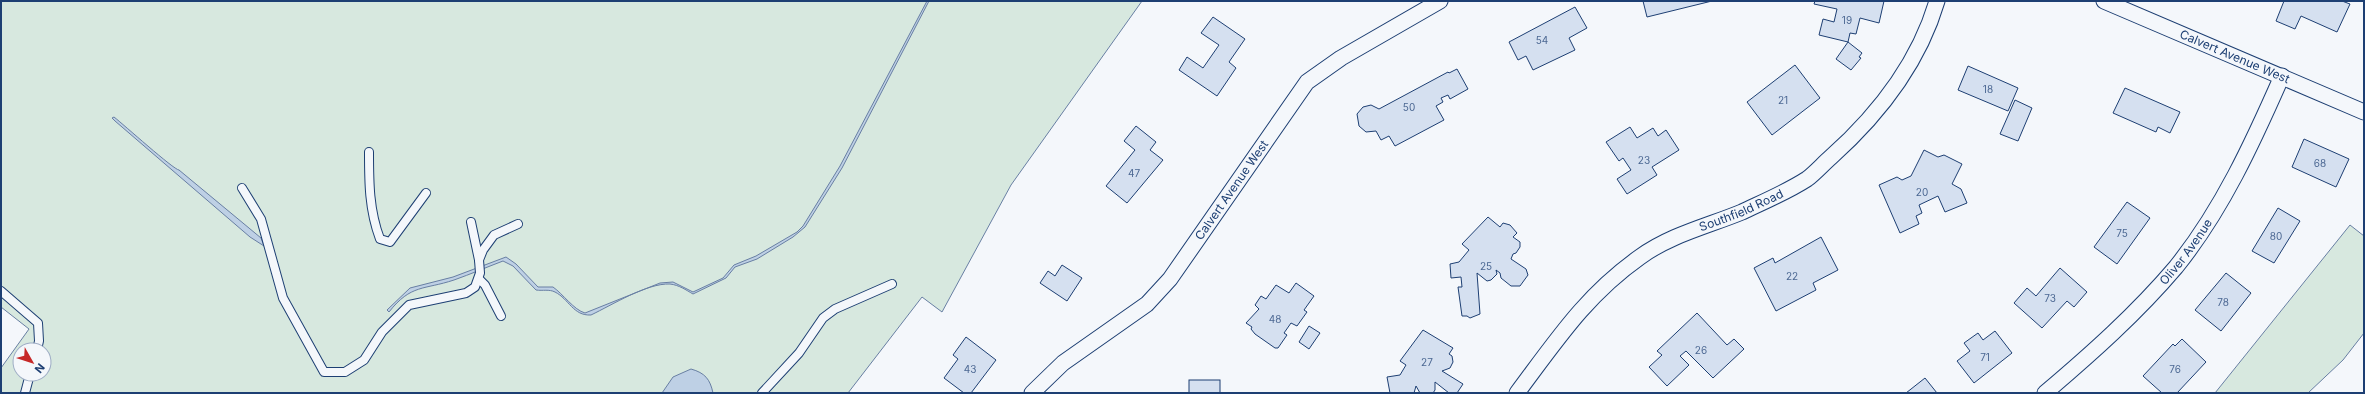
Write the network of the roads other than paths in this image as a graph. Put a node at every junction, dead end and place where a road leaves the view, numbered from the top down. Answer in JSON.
{"nodes":[{"id":1,"x":1440,"y":1,"type":"edge"},
{"id":2,"x":1937,"y":1,"type":"edge"},
{"id":3,"x":2104,"y":1,"type":"edge"},
{"id":4,"x":2282,"y":76,"type":"junction"},
{"id":5,"x":2364,"y":112,"type":"edge"},
{"id":6,"x":368,"y":152,"type":"dead end"},
{"id":7,"x":242,"y":188,"type":"dead end"},
{"id":8,"x":426,"y":193,"type":"dead end"},
{"id":9,"x":471,"y":222,"type":"dead end"},
{"id":10,"x":518,"y":224,"type":"dead end"},
{"id":11,"x":479,"y":262,"type":"junction"},
{"id":12,"x":479,"y":276,"type":"junction"},
{"id":13,"x":892,"y":284,"type":"dead end"},
{"id":14,"x":1,"y":291,"type":"edge"},
{"id":15,"x":501,"y":316,"type":"dead end"},
{"id":16,"x":39,"y":342,"type":"edge"},
{"id":17,"x":28,"y":382,"type":"edge"},
{"id":18,"x":25,"y":393,"type":"edge"},
{"id":19,"x":762,"y":393,"type":"edge"},
{"id":20,"x":1032,"y":393,"type":"edge"},
{"id":21,"x":1517,"y":393,"type":"edge"},
{"id":22,"x":2045,"y":393,"type":"edge"}],
"edges":[{"from":1,"to":20,"type":"street","name":"Calvert Avenue West"},
{"from":2,"to":21,"type":"street","name":"Southfield Road"},
{"from":3,"to":4,"type":"street","name":"Calvert Avenue West"},
{"from":4,"to":5,"type":"street","name":"Calvert Avenue West"},
{"from":4,"to":22,"type":"street","name":"Oliver Avenue"},
{"from":6,"to":8,"type":"lane"},
{"from":7,"to":12,"type":"lane"},
{"from":9,"to":11,"type":"lane"},
{"from":10,"to":11,"type":"lane"},
{"from":11,"to":12,"type":"lane"},
{"from":12,"to":15,"type":"lane"},
{"from":13,"to":19,"type":"lane"},
{"from":14,"to":16,"type":"lane"},
{"from":17,"to":18,"type":"lane"}]}
